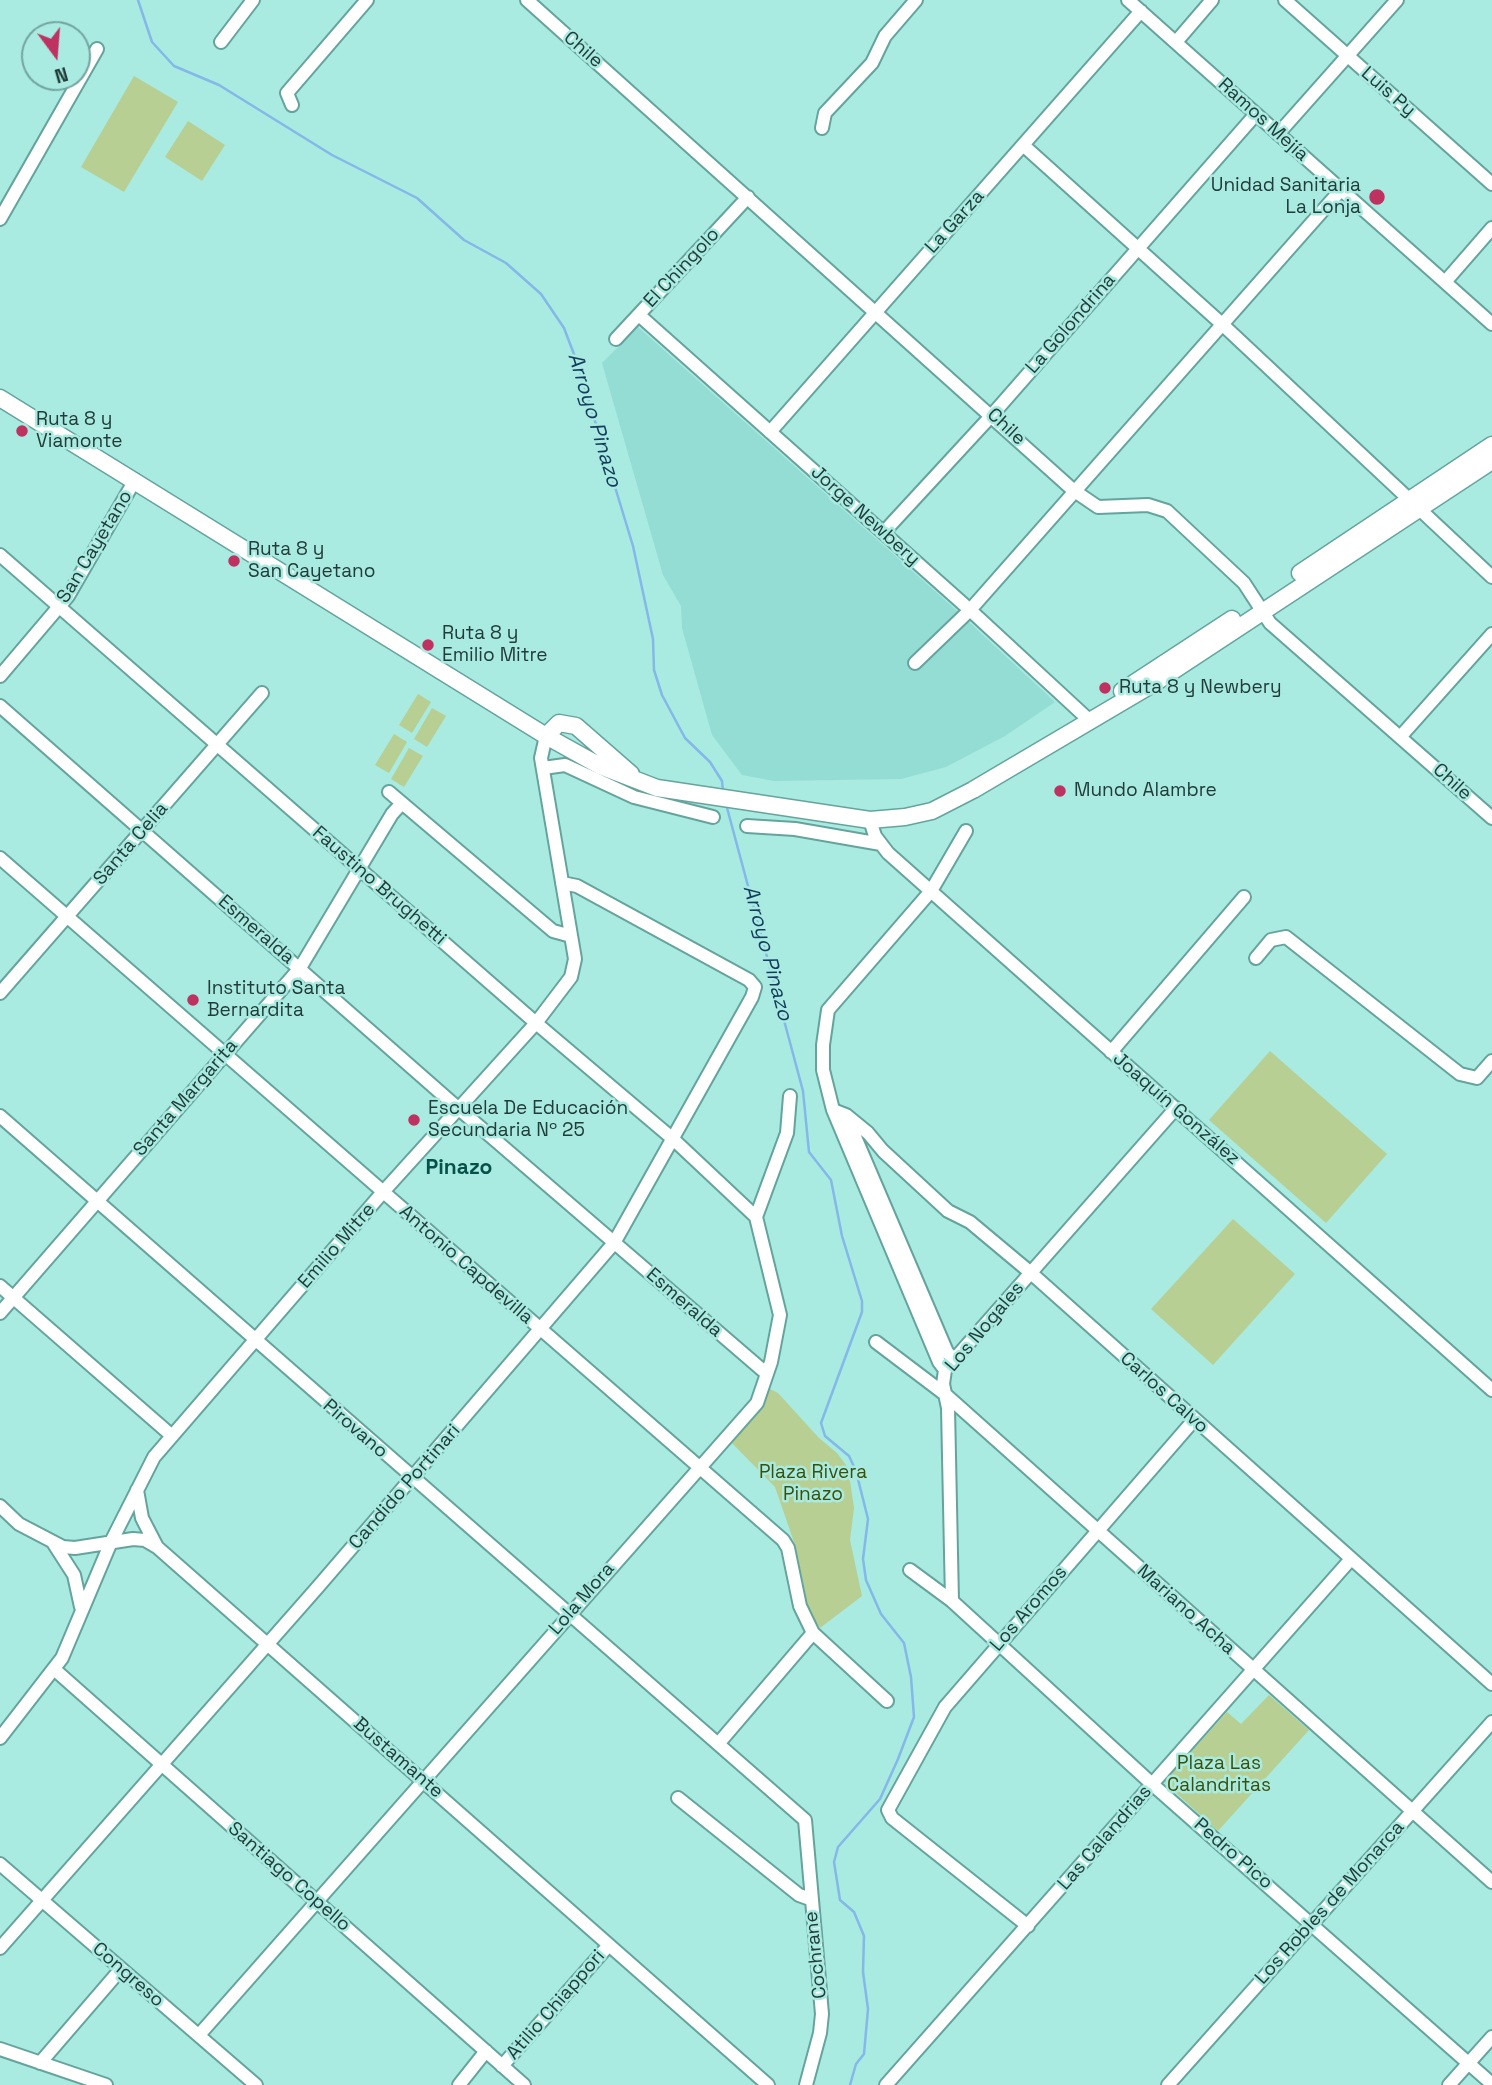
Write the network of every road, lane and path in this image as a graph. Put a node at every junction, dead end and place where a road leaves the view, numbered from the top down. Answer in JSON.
{"nodes":[{"id":1,"x":253,"y":0,"type":"edge"},
{"id":2,"x":367,"y":0,"type":"edge"},
{"id":3,"x":527,"y":0,"type":"edge"},
{"id":4,"x":916,"y":0,"type":"edge"},
{"id":5,"x":1128,"y":0,"type":"edge"},
{"id":6,"x":1212,"y":0,"type":"edge"},
{"id":7,"x":1285,"y":0,"type":"edge"},
{"id":8,"x":1397,"y":0,"type":"edge"},
{"id":9,"x":1141,"y":11,"type":"junction"},
{"id":10,"x":221,"y":42,"type":"dead end"},
{"id":11,"x":1176,"y":42,"type":"junction"},
{"id":12,"x":97,"y":49,"type":"dead end"},
{"id":13,"x":1347,"y":56,"type":"junction"},
{"id":14,"x":292,"y":105,"type":"dead end"},
{"id":15,"x":1256,"y":114,"type":"junction"},
{"id":16,"x":822,"y":128,"type":"dead end"},
{"id":17,"x":1278,"y":134,"type":"junction"},
{"id":18,"x":1023,"y":145,"type":"junction"},
{"id":19,"x":1492,"y":184,"type":"edge"},
{"id":20,"x":1340,"y":191,"type":"junction"},
{"id":21,"x":748,"y":197,"type":"junction"},
{"id":22,"x":0,"y":219,"type":"edge"},
{"id":23,"x":1492,"y":228,"type":"edge"},
{"id":24,"x":1137,"y":247,"type":"junction"},
{"id":25,"x":1446,"y":282,"type":"junction"},
{"id":26,"x":877,"y":311,"type":"junction"},
{"id":27,"x":639,"y":315,"type":"junction"},
{"id":28,"x":1492,"y":324,"type":"edge"},
{"id":29,"x":1223,"y":326,"type":"junction"},
{"id":30,"x":616,"y":339,"type":"dead end"},
{"id":31,"x":0,"y":398,"type":"edge"},
{"id":32,"x":992,"y":415,"type":"junction"},
{"id":33,"x":770,"y":432,"type":"junction"},
{"id":34,"x":1492,"y":445,"type":"edge"},
{"id":35,"x":1492,"y":461,"type":"edge"},
{"id":36,"x":135,"y":480,"type":"junction"},
{"id":37,"x":1073,"y":490,"type":"junction"},
{"id":38,"x":1414,"y":504,"type":"junction"},
{"id":39,"x":884,"y":532,"type":"junction"},
{"id":40,"x":0,"y":555,"type":"edge"},
{"id":41,"x":1492,"y":577,"type":"edge"},
{"id":42,"x":60,"y":607,"type":"junction"},
{"id":43,"x":1258,"y":608,"type":"junction"},
{"id":44,"x":971,"y":610,"type":"junction"},
{"id":45,"x":1492,"y":634,"type":"edge"},
{"id":46,"x":915,"y":663,"type":"dead end"},
{"id":47,"x":0,"y":677,"type":"edge"},
{"id":48,"x":262,"y":693,"type":"dead end"},
{"id":49,"x":0,"y":706,"type":"edge"},
{"id":50,"x":1089,"y":720,"type":"junction"},
{"id":51,"x":546,"y":736,"type":"junction"},
{"id":52,"x":1401,"y":736,"type":"junction"},
{"id":53,"x":220,"y":744,"type":"junction"},
{"id":54,"x":543,"y":768,"type":"junction"},
{"id":55,"x":641,"y":783,"type":"junction"},
{"id":56,"x":388,"y":792,"type":"dead end"},
{"id":57,"x":402,"y":803,"type":"junction"},
{"id":58,"x":713,"y":817,"type":"dead end"},
{"id":59,"x":1492,"y":818,"type":"edge"},
{"id":60,"x":870,"y":820,"type":"junction"},
{"id":61,"x":747,"y":826,"type":"dead end"},
{"id":62,"x":966,"y":831,"type":"dead end"},
{"id":63,"x":142,"y":832,"type":"junction"},
{"id":64,"x":881,"y":844,"type":"junction"},
{"id":65,"x":0,"y":858,"type":"edge"},
{"id":66,"x":361,"y":870,"type":"junction"},
{"id":67,"x":562,"y":883,"type":"junction"},
{"id":68,"x":930,"y":891,"type":"junction"},
{"id":69,"x":1244,"y":897,"type":"dead end"},
{"id":70,"x":68,"y":916,"type":"junction"},
{"id":71,"x":571,"y":936,"type":"junction"},
{"id":72,"x":1256,"y":958,"type":"dead end"},
{"id":73,"x":300,"y":968,"type":"junction"},
{"id":74,"x":0,"y":993,"type":"edge"},
{"id":75,"x":536,"y":1023,"type":"junction"},
{"id":76,"x":1111,"y":1052,"type":"junction"},
{"id":77,"x":225,"y":1053,"type":"junction"},
{"id":78,"x":1492,"y":1060,"type":"edge"},
{"id":79,"x":790,"y":1096,"type":"dead end"},
{"id":80,"x":1176,"y":1108,"type":"junction"},
{"id":81,"x":458,"y":1109,"type":"junction"},
{"id":82,"x":833,"y":1110,"type":"junction"},
{"id":83,"x":846,"y":1115,"type":"junction"},
{"id":84,"x":0,"y":1116,"type":"edge"},
{"id":85,"x":673,"y":1139,"type":"junction"},
{"id":86,"x":383,"y":1192,"type":"junction"},
{"id":87,"x":96,"y":1201,"type":"junction"},
{"id":88,"x":756,"y":1217,"type":"junction"},
{"id":89,"x":614,"y":1243,"type":"junction"},
{"id":90,"x":1031,"y":1273,"type":"junction"},
{"id":91,"x":0,"y":1286,"type":"edge"},
{"id":92,"x":13,"y":1298,"type":"junction"},
{"id":93,"x":0,"y":1313,"type":"edge"},
{"id":94,"x":542,"y":1331,"type":"junction"},
{"id":95,"x":254,"y":1341,"type":"junction"},
{"id":96,"x":876,"y":1342,"type":"dead end"},
{"id":97,"x":950,"y":1365,"type":"junction"},
{"id":98,"x":767,"y":1374,"type":"junction"},
{"id":99,"x":1492,"y":1390,"type":"edge"},
{"id":100,"x":946,"y":1395,"type":"junction"},
{"id":101,"x":1194,"y":1420,"type":"junction"},
{"id":102,"x":171,"y":1435,"type":"junction"},
{"id":103,"x":700,"y":1467,"type":"junction"},
{"id":104,"x":412,"y":1478,"type":"junction"},
{"id":105,"x":137,"y":1490,"type":"junction"},
{"id":106,"x":0,"y":1506,"type":"edge"},
{"id":107,"x":1097,"y":1531,"type":"junction"},
{"id":108,"x":111,"y":1542,"type":"junction"},
{"id":109,"x":54,"y":1544,"type":"junction"},
{"id":110,"x":158,"y":1547,"type":"junction"},
{"id":111,"x":1351,"y":1559,"type":"junction"},
{"id":112,"x":910,"y":1570,"type":"dead end"},
{"id":113,"x":952,"y":1601,"type":"junction"},
{"id":114,"x":82,"y":1609,"type":"junction"},
{"id":115,"x":569,"y":1613,"type":"junction"},
{"id":116,"x":813,"y":1633,"type":"junction"},
{"id":117,"x":266,"y":1643,"type":"junction"},
{"id":118,"x":998,"y":1645,"type":"junction"},
{"id":119,"x":54,"y":1669,"type":"junction"},
{"id":120,"x":1253,"y":1670,"type":"junction"},
{"id":121,"x":1492,"y":1684,"type":"edge"},
{"id":122,"x":887,"y":1701,"type":"dead end"},
{"id":123,"x":1492,"y":1722,"type":"edge"},
{"id":124,"x":0,"y":1738,"type":"edge"},
{"id":125,"x":718,"y":1744,"type":"junction"},
{"id":126,"x":161,"y":1766,"type":"junction"},
{"id":127,"x":425,"y":1782,"type":"junction"},
{"id":128,"x":1152,"y":1784,"type":"junction"},
{"id":129,"x":678,"y":1798,"type":"dead end"},
{"id":130,"x":1412,"y":1811,"type":"junction"},
{"id":131,"x":807,"y":1824,"type":"joint"},
{"id":132,"x":0,"y":1864,"type":"edge"},
{"id":133,"x":1492,"y":1882,"type":"edge"},
{"id":134,"x":810,"y":1899,"type":"junction"},
{"id":135,"x":42,"y":1900,"type":"junction"},
{"id":136,"x":317,"y":1901,"type":"junction"},
{"id":137,"x":1311,"y":1923,"type":"junction"},
{"id":138,"x":1028,"y":1926,"type":"junction"},
{"id":139,"x":609,"y":1945,"type":"junction"},
{"id":140,"x":0,"y":1948,"type":"edge"},
{"id":141,"x":121,"y":1969,"type":"junction"},
{"id":142,"x":199,"y":2035,"type":"junction"},
{"id":143,"x":1492,"y":2036,"type":"edge"},
{"id":144,"x":0,"y":2049,"type":"edge"},
{"id":145,"x":486,"y":2051,"type":"junction"},
{"id":146,"x":40,"y":2063,"type":"junction"},
{"id":147,"x":1469,"y":2064,"type":"junction"},
{"id":148,"x":502,"y":2066,"type":"junction"},
{"id":149,"x":1492,"y":2084,"type":"edge"},
{"id":150,"x":106,"y":2085,"type":"edge"},
{"id":151,"x":256,"y":2085,"type":"edge"},
{"id":152,"x":459,"y":2085,"type":"edge"},
{"id":153,"x":524,"y":2085,"type":"edge"},
{"id":154,"x":768,"y":2085,"type":"edge"},
{"id":155,"x":806,"y":2085,"type":"edge"},
{"id":156,"x":886,"y":2085,"type":"edge"},
{"id":157,"x":1168,"y":2085,"type":"edge"},
{"id":158,"x":1449,"y":2085,"type":"edge"}],
"edges":[{"from":1,"to":10,"type":"street"},
{"from":2,"to":14,"type":"street"},
{"from":3,"to":21,"type":"street","name":"Chile"},
{"from":4,"to":16,"type":"street"},
{"from":5,"to":9,"type":"street","name":"Ramos Mejía"},
{"from":6,"to":11,"type":"street"},
{"from":7,"to":13,"type":"street","name":"Luis Py"},
{"from":8,"to":13,"type":"street"},
{"from":9,"to":11,"type":"street","name":"Ramos Mejía"},
{"from":9,"to":18,"type":"street","name":"La Garza"},
{"from":11,"to":15,"type":"street","name":"Ramos Mejía"},
{"from":12,"to":22,"type":"street"},
{"from":13,"to":17,"type":"street"},
{"from":13,"to":19,"type":"street","name":"Luis Py"},
{"from":15,"to":17,"type":"street","name":"Ramos Mejía"},
{"from":15,"to":24,"type":"street","name":"La Golondrina"},
{"from":17,"to":20,"type":"street","name":"Ramos Mejía"},
{"from":18,"to":24,"type":"street"},
{"from":18,"to":26,"type":"street","name":"La Garza"},
{"from":20,"to":25,"type":"street","name":"Ramos Mejía"},
{"from":20,"to":29,"type":"street"},
{"from":21,"to":26,"type":"street","name":"Chile"},
{"from":21,"to":27,"type":"street","name":"El Chingolo"},
{"from":23,"to":25,"type":"street"},
{"from":24,"to":29,"type":"street"},
{"from":24,"to":32,"type":"street","name":"La Golondrina"},
{"from":25,"to":28,"type":"street","name":"Ramos Mejía"},
{"from":26,"to":32,"type":"street","name":"Chile"},
{"from":26,"to":33,"type":"street","name":"La Garza"},
{"from":27,"to":30,"type":"street","name":"El Chingolo"},
{"from":27,"to":33,"type":"street","name":"Jorge Newbery"},
{"from":29,"to":37,"type":"street"},
{"from":29,"to":38,"type":"street"},
{"from":31,"to":36,"type":"main road"},
{"from":32,"to":37,"type":"street","name":"Chile"},
{"from":32,"to":39,"type":"street","name":"La Golondrina"},
{"from":33,"to":39,"type":"street","name":"Jorge Newbery"},
{"from":34,"to":38,"type":"main road"},
{"from":35,"to":38,"type":"main road"},
{"from":36,"to":42,"type":"street","name":"San Cayetano"},
{"from":36,"to":51,"type":"main road"},
{"from":37,"to":43,"type":"street","name":"Chile"},
{"from":37,"to":44,"type":"street"},
{"from":38,"to":41,"type":"street"},
{"from":38,"to":43,"type":"main road"},
{"from":39,"to":44,"type":"street","name":"Jorge Newbery"},
{"from":40,"to":42,"type":"street","name":"Faustino Brughetti"},
{"from":42,"to":47,"type":"street","name":"San Cayetano"},
{"from":42,"to":53,"type":"street","name":"Faustino Brughetti"},
{"from":43,"to":50,"type":"main road"},
{"from":43,"to":52,"type":"street","name":"Chile"},
{"from":44,"to":46,"type":"street"},
{"from":44,"to":50,"type":"street","name":"Jorge Newbery"},
{"from":45,"to":52,"type":"street"},
{"from":48,"to":53,"type":"street","name":"Santa Celia"},
{"from":49,"to":63,"type":"street","name":"Esmeralda"},
{"from":50,"to":60,"type":"main road"},
{"from":51,"to":54,"type":"street","name":"Emilio Mitre"},
{"from":51,"to":55,"type":"main road"},
{"from":51,"to":55,"type":"main road"},
{"from":52,"to":59,"type":"street","name":"Chile"},
{"from":53,"to":63,"type":"street","name":"Santa Celia"},
{"from":53,"to":66,"type":"street","name":"Faustino Brughetti"},
{"from":54,"to":58,"type":"street"},
{"from":54,"to":67,"type":"street","name":"Emilio Mitre"},
{"from":55,"to":60,"type":"main road"},
{"from":56,"to":57,"type":"street"},
{"from":57,"to":66,"type":"street","name":"Santa Margarita"},
{"from":57,"to":71,"type":"street"},
{"from":60,"to":64,"type":"street","name":"Joaquín González"},
{"from":61,"to":64,"type":"street"},
{"from":62,"to":68,"type":"street"},
{"from":63,"to":70,"type":"street","name":"Santa Celia"},
{"from":63,"to":73,"type":"street","name":"Esmeralda"},
{"from":64,"to":68,"type":"street","name":"Joaquín González"},
{"from":65,"to":70,"type":"street","name":"Antonio Capdevilla"},
{"from":66,"to":73,"type":"street","name":"Santa Margarita"},
{"from":66,"to":75,"type":"street","name":"Faustino Brughetti"},
{"from":67,"to":71,"type":"street","name":"Emilio Mitre"},
{"from":67,"to":85,"type":"street","name":"Candido Portinari"},
{"from":68,"to":76,"type":"street","name":"Joaquín González"},
{"from":68,"to":82,"type":"street"},
{"from":69,"to":76,"type":"street"},
{"from":70,"to":74,"type":"street","name":"Santa Celia"},
{"from":70,"to":77,"type":"street","name":"Antonio Capdevilla"},
{"from":71,"to":75,"type":"street","name":"Emilio Mitre"},
{"from":72,"to":78,"type":"street"},
{"from":73,"to":77,"type":"street","name":"Santa Margarita"},
{"from":73,"to":81,"type":"street","name":"Esmeralda"},
{"from":75,"to":81,"type":"street","name":"Emilio Mitre"},
{"from":75,"to":85,"type":"street","name":"Faustino Brughetti"},
{"from":76,"to":80,"type":"street","name":"Joaquín González"},
{"from":77,"to":86,"type":"street","name":"Antonio Capdevilla"},
{"from":77,"to":87,"type":"street","name":"Santa Margarita"},
{"from":79,"to":88,"type":"street"},
{"from":80,"to":90,"type":"street","name":"Los Nogales"},
{"from":80,"to":99,"type":"street","name":"Joaquín González"},
{"from":81,"to":86,"type":"street","name":"Emilio Mitre"},
{"from":81,"to":89,"type":"street","name":"Esmeralda"},
{"from":82,"to":83,"type":"street","name":"Carlos Calvo"},
{"from":82,"to":97,"type":"street"},
{"from":83,"to":90,"type":"street","name":"Carlos Calvo"},
{"from":83,"to":97,"type":"street"},
{"from":84,"to":87,"type":"street","name":"Pirovano"},
{"from":85,"to":88,"type":"street","name":"Faustino Brughetti"},
{"from":85,"to":89,"type":"street","name":"Candido Portinari"},
{"from":86,"to":94,"type":"street","name":"Antonio Capdevilla"},
{"from":86,"to":95,"type":"street","name":"Emilio Mitre"},
{"from":87,"to":92,"type":"street","name":"Santa Margarita"},
{"from":87,"to":95,"type":"street","name":"Pirovano"},
{"from":88,"to":98,"type":"street","name":"Lola Mora"},
{"from":89,"to":94,"type":"street","name":"Candido Portinari"},
{"from":89,"to":98,"type":"street","name":"Esmeralda"},
{"from":90,"to":97,"type":"street","name":"Los Nogales"},
{"from":90,"to":101,"type":"street","name":"Carlos Calvo"},
{"from":91,"to":92,"type":"street"},
{"from":92,"to":93,"type":"street","name":"Santa Margarita"},
{"from":92,"to":102,"type":"street"},
{"from":94,"to":103,"type":"street","name":"Antonio Capdevilla"},
{"from":94,"to":104,"type":"street","name":"Candido Portinari"},
{"from":95,"to":102,"type":"street","name":"Emilio Mitre"},
{"from":95,"to":104,"type":"street","name":"Pirovano"},
{"from":96,"to":100,"type":"street","name":"Mariano Acha"},
{"from":97,"to":100,"type":"street","name":"Los Nogales"},
{"from":98,"to":103,"type":"street","name":"Lola Mora"},
{"from":100,"to":107,"type":"street","name":"Mariano Acha"},
{"from":100,"to":113,"type":"street","name":"Los Nogales"},
{"from":101,"to":107,"type":"street","name":"Los Aromos"},
{"from":101,"to":111,"type":"street","name":"Carlos Calvo"},
{"from":102,"to":105,"type":"street","name":"Emilio Mitre"},
{"from":103,"to":115,"type":"street","name":"Lola Mora"},
{"from":103,"to":116,"type":"street","name":"Antonio Capdevilla"},
{"from":104,"to":115,"type":"street","name":"Pirovano"},
{"from":104,"to":117,"type":"street","name":"Candido Portinari"},
{"from":105,"to":108,"type":"street","name":"Emilio Mitre"},
{"from":105,"to":110,"type":"street"},
{"from":106,"to":109,"type":"street"},
{"from":107,"to":118,"type":"street","name":"Los Aromos"},
{"from":107,"to":120,"type":"street","name":"Mariano Acha"},
{"from":108,"to":109,"type":"street"},
{"from":108,"to":110,"type":"street"},
{"from":108,"to":114,"type":"street","name":"Emilio Mitre"},
{"from":109,"to":114,"type":"street"},
{"from":110,"to":117,"type":"street","name":"Bustamante"},
{"from":111,"to":120,"type":"street","name":"Las Calandrias"},
{"from":111,"to":121,"type":"street","name":"Carlos Calvo"},
{"from":112,"to":113,"type":"street","name":"Pedro Pico"},
{"from":113,"to":118,"type":"street","name":"Pedro Pico"},
{"from":114,"to":119,"type":"street","name":"Emilio Mitre"},
{"from":115,"to":125,"type":"street","name":"Pirovano"},
{"from":115,"to":127,"type":"street","name":"Lola Mora"},
{"from":116,"to":122,"type":"street","name":"Antonio Capdevilla"},
{"from":116,"to":125,"type":"street"},
{"from":117,"to":126,"type":"street","name":"Candido Portinari"},
{"from":117,"to":127,"type":"street","name":"Bustamante"},
{"from":118,"to":128,"type":"street","name":"Pedro Pico"},
{"from":118,"to":138,"type":"street","name":"Los Aromos"},
{"from":119,"to":124,"type":"street","name":"Emilio Mitre"},
{"from":119,"to":126,"type":"street","name":"Santiago Copello"},
{"from":120,"to":128,"type":"street","name":"Las Calandrias"},
{"from":120,"to":130,"type":"street","name":"Mariano Acha"},
{"from":123,"to":130,"type":"street","name":"Los Robles de Monarca"},
{"from":125,"to":131,"type":"street","name":"Pirovano"},
{"from":126,"to":135,"type":"street","name":"Candido Portinari"},
{"from":126,"to":136,"type":"street","name":"Santiago Copello"},
{"from":127,"to":136,"type":"street","name":"Lola Mora"},
{"from":127,"to":139,"type":"street","name":"Bustamante"},
{"from":128,"to":137,"type":"street","name":"Pedro Pico"},
{"from":128,"to":138,"type":"street","name":"Las Calandrias"},
{"from":129,"to":134,"type":"street"},
{"from":130,"to":133,"type":"street","name":"Mariano Acha"},
{"from":130,"to":137,"type":"street","name":"Los Robles de Monarca"},
{"from":131,"to":134,"type":"street","name":"Cochrane"},
{"from":132,"to":135,"type":"street","name":"Congreso"},
{"from":134,"to":155,"type":"street","name":"Cochrane"},
{"from":135,"to":140,"type":"street","name":"Candido Portinari"},
{"from":135,"to":141,"type":"street","name":"Congreso"},
{"from":136,"to":142,"type":"street","name":"Lola Mora"},
{"from":136,"to":145,"type":"street","name":"Santiago Copello"},
{"from":137,"to":147,"type":"street","name":"Pedro Pico"},
{"from":137,"to":157,"type":"street","name":"Los Robles de Monarca"},
{"from":138,"to":156,"type":"street","name":"Las Calandrias"},
{"from":139,"to":148,"type":"street","name":"Atilio Chiappori"},
{"from":139,"to":154,"type":"street","name":"Bustamante"},
{"from":141,"to":142,"type":"street","name":"Congreso"},
{"from":141,"to":146,"type":"street"},
{"from":142,"to":151,"type":"street","name":"Congreso"},
{"from":143,"to":147,"type":"street"},
{"from":144,"to":146,"type":"street"},
{"from":145,"to":148,"type":"street","name":"Santiago Copello"},
{"from":145,"to":152,"type":"street","name":"Atilio Chiappori"},
{"from":146,"to":150,"type":"street"},
{"from":147,"to":149,"type":"street","name":"Pedro Pico"},
{"from":147,"to":158,"type":"street"},
{"from":148,"to":153,"type":"street","name":"Santiago Copello"}]}
